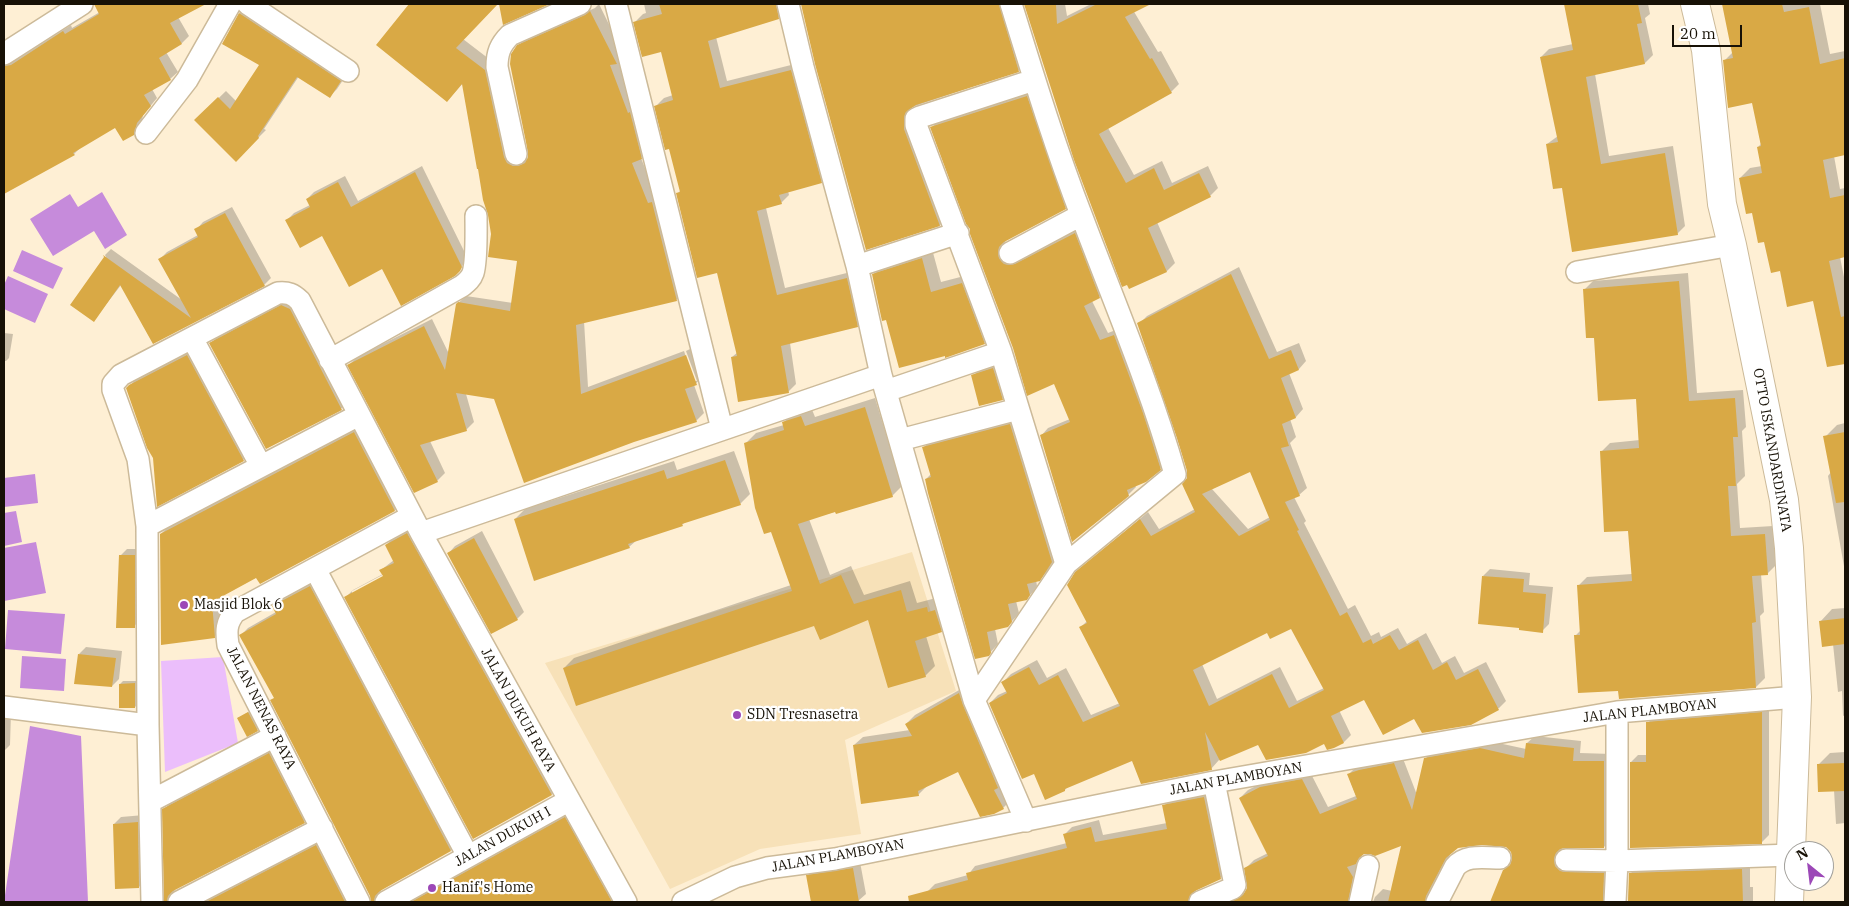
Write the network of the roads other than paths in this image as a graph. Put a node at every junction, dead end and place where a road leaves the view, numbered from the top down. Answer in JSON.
{"nodes":[{"id":1,"x":82,"y":4,"type":"edge"},
{"id":2,"x":230,"y":4,"type":"edge"},
{"id":3,"x":248,"y":4,"type":"edge"},
{"id":4,"x":580,"y":4,"type":"edge"},
{"id":5,"x":616,"y":4,"type":"edge"},
{"id":6,"x":788,"y":4,"type":"edge"},
{"id":7,"x":1011,"y":4,"type":"edge"},
{"id":8,"x":1695,"y":4,"type":"edge"},
{"id":9,"x":4,"y":54,"type":"edge"},
{"id":10,"x":348,"y":71,"type":"dead end"},
{"id":11,"x":1034,"y":80,"type":"junction"},
{"id":12,"x":146,"y":133,"type":"dead end"},
{"id":13,"x":516,"y":154,"type":"dead end"},
{"id":14,"x":1081,"y":215,"type":"junction"},
{"id":15,"x":476,"y":216,"type":"dead end"},
{"id":16,"x":958,"y":233,"type":"junction"},
{"id":17,"x":1732,"y":245,"type":"junction"},
{"id":18,"x":1010,"y":253,"type":"dead end"},
{"id":19,"x":857,"y":266,"type":"junction"},
{"id":20,"x":1577,"y":272,"type":"dead end"},
{"id":21,"x":192,"y":338,"type":"junction"},
{"id":22,"x":1001,"y":352,"type":"junction"},
{"id":23,"x":330,"y":360,"type":"junction"},
{"id":24,"x":883,"y":383,"type":"junction"},
{"id":25,"x":1018,"y":409,"type":"junction"},
{"id":26,"x":359,"y":415,"type":"junction"},
{"id":27,"x":722,"y":430,"type":"junction"},
{"id":28,"x":900,"y":440,"type":"junction"},
{"id":29,"x":261,"y":466,"type":"junction"},
{"id":30,"x":416,"y":524,"type":"junction"},
{"id":31,"x":147,"y":526,"type":"junction"},
{"id":32,"x":1066,"y":564,"type":"junction"},
{"id":33,"x":315,"y":569,"type":"junction"},
{"id":34,"x":1797,"y":697,"type":"junction"},
{"id":35,"x":974,"y":700,"type":"junction"},
{"id":36,"x":4,"y":707,"type":"edge"},
{"id":37,"x":1617,"y":712,"type":"junction"},
{"id":38,"x":148,"y":725,"type":"junction"},
{"id":39,"x":275,"y":736,"type":"junction"},
{"id":40,"x":1214,"y":782,"type":"junction"},
{"id":41,"x":151,"y":801,"type":"junction"},
{"id":42,"x":568,"y":801,"type":"junction"},
{"id":43,"x":1026,"y":821,"type":"junction"},
{"id":44,"x":322,"y":828,"type":"junction"},
{"id":45,"x":1792,"y":841,"type":"edge"},
{"id":46,"x":1784,"y":855,"type":"edge"},
{"id":47,"x":468,"y":856,"type":"junction"},
{"id":48,"x":1500,"y":858,"type":"dead end"},
{"id":49,"x":1566,"y":860,"type":"dead end"},
{"id":50,"x":1617,"y":860,"type":"junction"},
{"id":51,"x":1368,"y":866,"type":"dead end"},
{"id":52,"x":152,"y":902,"type":"edge"},
{"id":53,"x":179,"y":902,"type":"edge"},
{"id":54,"x":359,"y":902,"type":"edge"},
{"id":55,"x":386,"y":902,"type":"edge"},
{"id":56,"x":626,"y":902,"type":"edge"},
{"id":57,"x":683,"y":902,"type":"edge"},
{"id":58,"x":1200,"y":902,"type":"edge"},
{"id":59,"x":1360,"y":902,"type":"edge"},
{"id":60,"x":1438,"y":902,"type":"edge"},
{"id":61,"x":1615,"y":902,"type":"edge"}],
"edges":[{"from":1,"to":9,"type":"street"},
{"from":2,"to":12,"type":"street"},
{"from":3,"to":10,"type":"street"},
{"from":4,"to":13,"type":"street"},
{"from":5,"to":27,"type":"street"},
{"from":6,"to":19,"type":"street"},
{"from":7,"to":11,"type":"street"},
{"from":8,"to":17,"type":"main road","name":"OTTO ISKANDARDINATA"},
{"from":11,"to":14,"type":"street"},
{"from":11,"to":16,"type":"street"},
{"from":14,"to":18,"type":"street"},
{"from":14,"to":32,"type":"street"},
{"from":15,"to":23,"type":"street"},
{"from":16,"to":19,"type":"street"},
{"from":16,"to":22,"type":"street"},
{"from":17,"to":20,"type":"street"},
{"from":17,"to":34,"type":"main road","name":"OTTO ISKANDARDINATA"},
{"from":19,"to":24,"type":"street"},
{"from":21,"to":23,"type":"street","name":"JALAN DUKUH RAYA"},
{"from":21,"to":29,"type":"street"},
{"from":21,"to":31,"type":"street","name":"JALAN DUKUH RAYA"},
{"from":22,"to":24,"type":"street","name":"JALAN NENAS RAYA"},
{"from":22,"to":25,"type":"street"},
{"from":23,"to":26,"type":"street","name":"JALAN DUKUH RAYA"},
{"from":24,"to":27,"type":"street","name":"JALAN NENAS RAYA"},
{"from":24,"to":28,"type":"street"},
{"from":25,"to":28,"type":"street"},
{"from":25,"to":32,"type":"street"},
{"from":26,"to":29,"type":"street"},
{"from":26,"to":30,"type":"street","name":"JALAN DUKUH RAYA"},
{"from":27,"to":30,"type":"street","name":"JALAN NENAS RAYA"},
{"from":28,"to":35,"type":"street"},
{"from":29,"to":31,"type":"street"},
{"from":30,"to":33,"type":"street","name":"JALAN NENAS RAYA"},
{"from":30,"to":42,"type":"street","name":"JALAN DUKUH RAYA"},
{"from":31,"to":38,"type":"street"},
{"from":32,"to":35,"type":"street"},
{"from":33,"to":39,"type":"street","name":"JALAN NENAS RAYA"},
{"from":33,"to":47,"type":"street"},
{"from":34,"to":37,"type":"street","name":"JALAN PLAMBOYAN"},
{"from":34,"to":45,"type":"main road","name":"OTTO ISKANDARDINATA"},
{"from":35,"to":43,"type":"street"},
{"from":36,"to":38,"type":"street"},
{"from":37,"to":40,"type":"street","name":"JALAN PLAMBOYAN"},
{"from":37,"to":50,"type":"street"},
{"from":38,"to":41,"type":"street"},
{"from":39,"to":41,"type":"street"},
{"from":39,"to":44,"type":"street","name":"JALAN NENAS RAYA"},
{"from":40,"to":43,"type":"street","name":"JALAN PLAMBOYAN"},
{"from":40,"to":58,"type":"street"},
{"from":41,"to":52,"type":"street"},
{"from":42,"to":47,"type":"street","name":"JALAN DUKUH I"},
{"from":42,"to":56,"type":"street","name":"JALAN DUKUH RAYA"},
{"from":43,"to":57,"type":"street","name":"JALAN PLAMBOYAN"},
{"from":44,"to":53,"type":"street"},
{"from":44,"to":54,"type":"street","name":"JALAN NENAS RAYA"},
{"from":46,"to":50,"type":"street"},
{"from":47,"to":55,"type":"street","name":"JALAN DUKUH I"},
{"from":48,"to":60,"type":"street"},
{"from":49,"to":50,"type":"street"},
{"from":50,"to":61,"type":"street"},
{"from":51,"to":59,"type":"street"}]}
